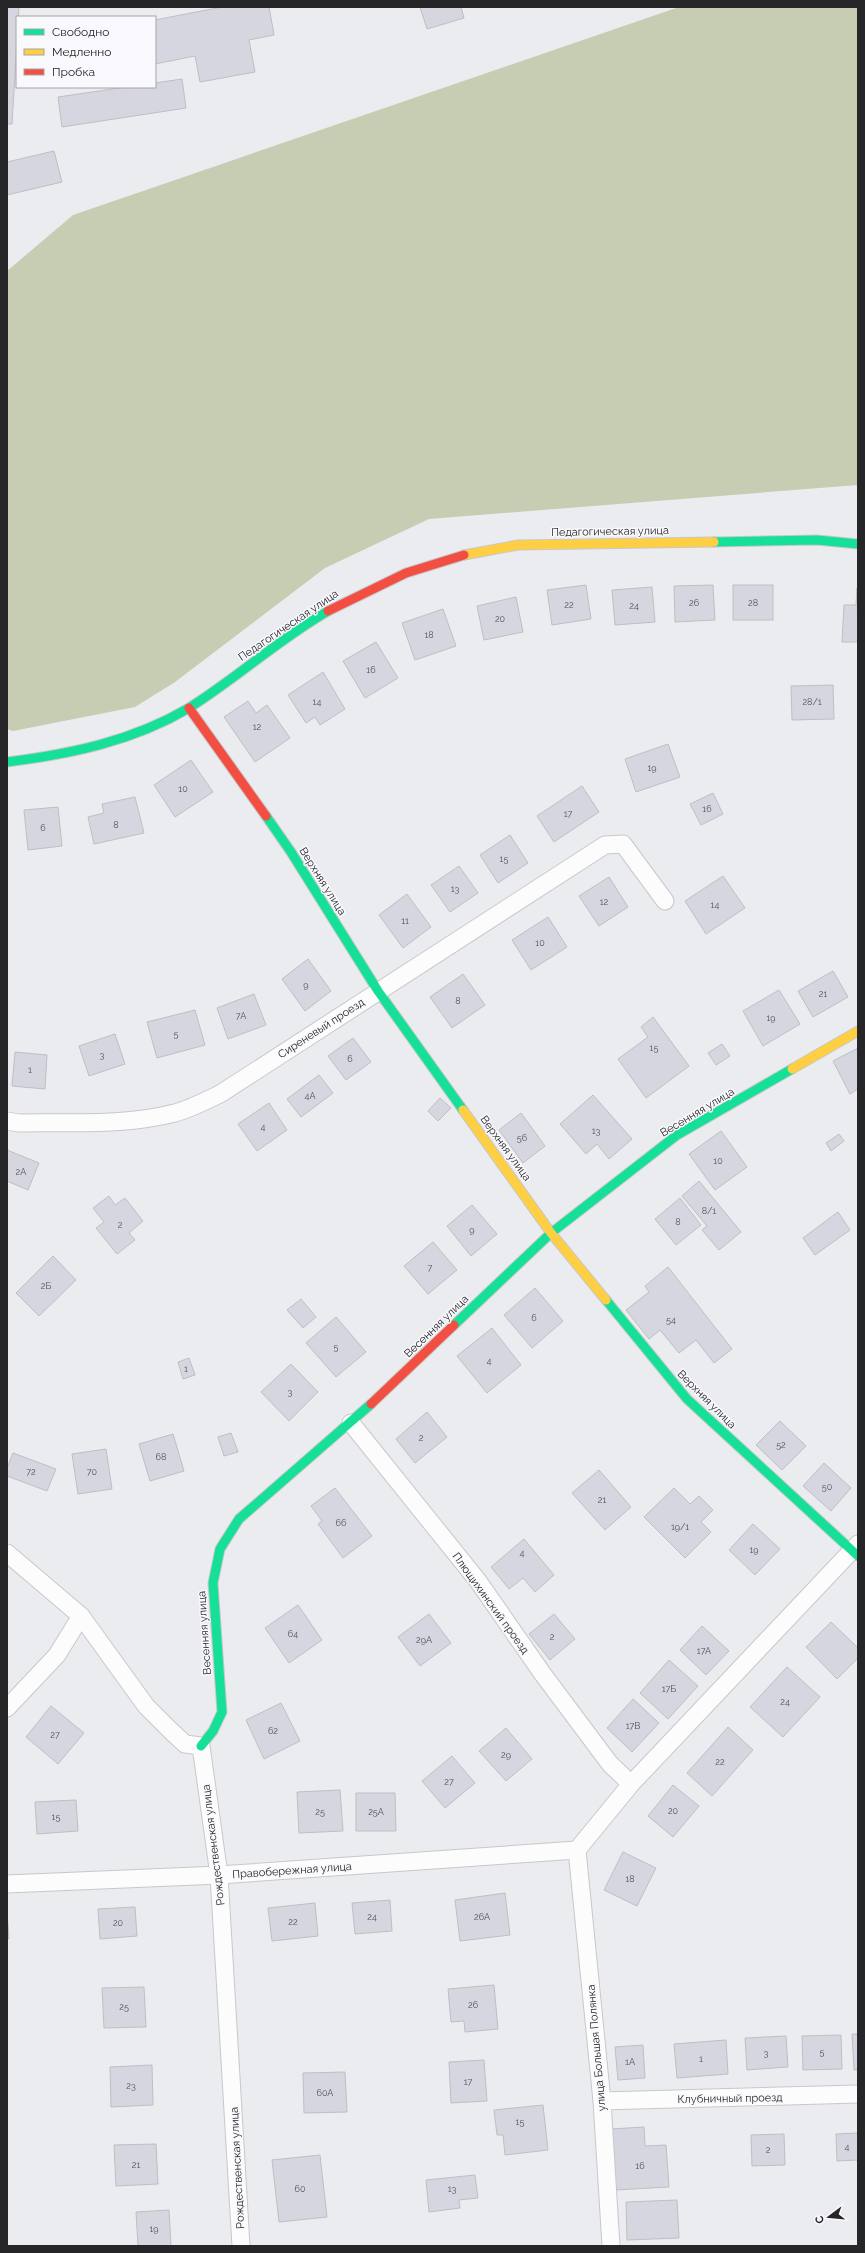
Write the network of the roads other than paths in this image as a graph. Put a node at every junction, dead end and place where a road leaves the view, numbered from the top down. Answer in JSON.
{"nodes":[{"id":1,"x":858,"y":544,"type":"edge"},
{"id":2,"x":189,"y":708,"type":"junction"},
{"id":3,"x":7,"y":762,"type":"edge"},
{"id":4,"x":665,"y":901,"type":"dead end"},
{"id":5,"x":378,"y":991,"type":"junction"},
{"id":6,"x":858,"y":1031,"type":"edge"},
{"id":7,"x":7,"y":1121,"type":"edge"},
{"id":8,"x":551,"y":1233,"type":"junction"},
{"id":9,"x":351,"y":1423,"type":"junction"},
{"id":10,"x":856,"y":1550,"type":"edge"},
{"id":11,"x":7,"y":1552,"type":"edge"},
{"id":12,"x":81,"y":1616,"type":"junction"},
{"id":13,"x":7,"y":1708,"type":"edge"},
{"id":14,"x":201,"y":1746,"type":"junction"},
{"id":15,"x":631,"y":1784,"type":"junction"},
{"id":16,"x":577,"y":1850,"type":"junction"},
{"id":17,"x":219,"y":1875,"type":"junction"},
{"id":18,"x":7,"y":1884,"type":"edge"},
{"id":19,"x":858,"y":2094,"type":"edge"},
{"id":20,"x":602,"y":2101,"type":"junction"},
{"id":21,"x":241,"y":2246,"type":"edge"},
{"id":22,"x":611,"y":2246,"type":"edge"}],
"edges":[{"from":1,"to":2,"type":"street","name":"Педагогическая улица"},
{"from":2,"to":3,"type":"street","name":"Педагогическая улица"},
{"from":2,"to":5,"type":"street","name":"Верхняя улица"},
{"from":4,"to":5,"type":"street","name":"Сиреневый проезд"},
{"from":5,"to":7,"type":"street","name":"Сиреневый проезд"},
{"from":5,"to":8,"type":"street","name":"Верхняя улица"},
{"from":6,"to":8,"type":"street","name":"Весенняя улица"},
{"from":8,"to":9,"type":"street","name":"Весенняя улица"},
{"from":8,"to":10,"type":"street","name":"Верхняя улица"},
{"from":9,"to":14,"type":"street","name":"Весенняя улица"},
{"from":9,"to":15,"type":"street","name":"Плющихинский проезд"},
{"from":10,"to":15,"type":"street"},
{"from":11,"to":12,"type":"street"},
{"from":12,"to":13,"type":"street"},
{"from":12,"to":14,"type":"street"},
{"from":14,"to":17,"type":"street","name":"Рождественская улица"},
{"from":15,"to":16,"type":"street"},
{"from":16,"to":17,"type":"street","name":"Правобережная улица"},
{"from":16,"to":20,"type":"street","name":"улица Большая Полянка"},
{"from":17,"to":18,"type":"street","name":"Правобережная улица"},
{"from":17,"to":21,"type":"street","name":"Рождественская улица"},
{"from":19,"to":20,"type":"street","name":"Клубничный проезд"},
{"from":20,"to":22,"type":"street","name":"улица Большая Полянка"}]}
